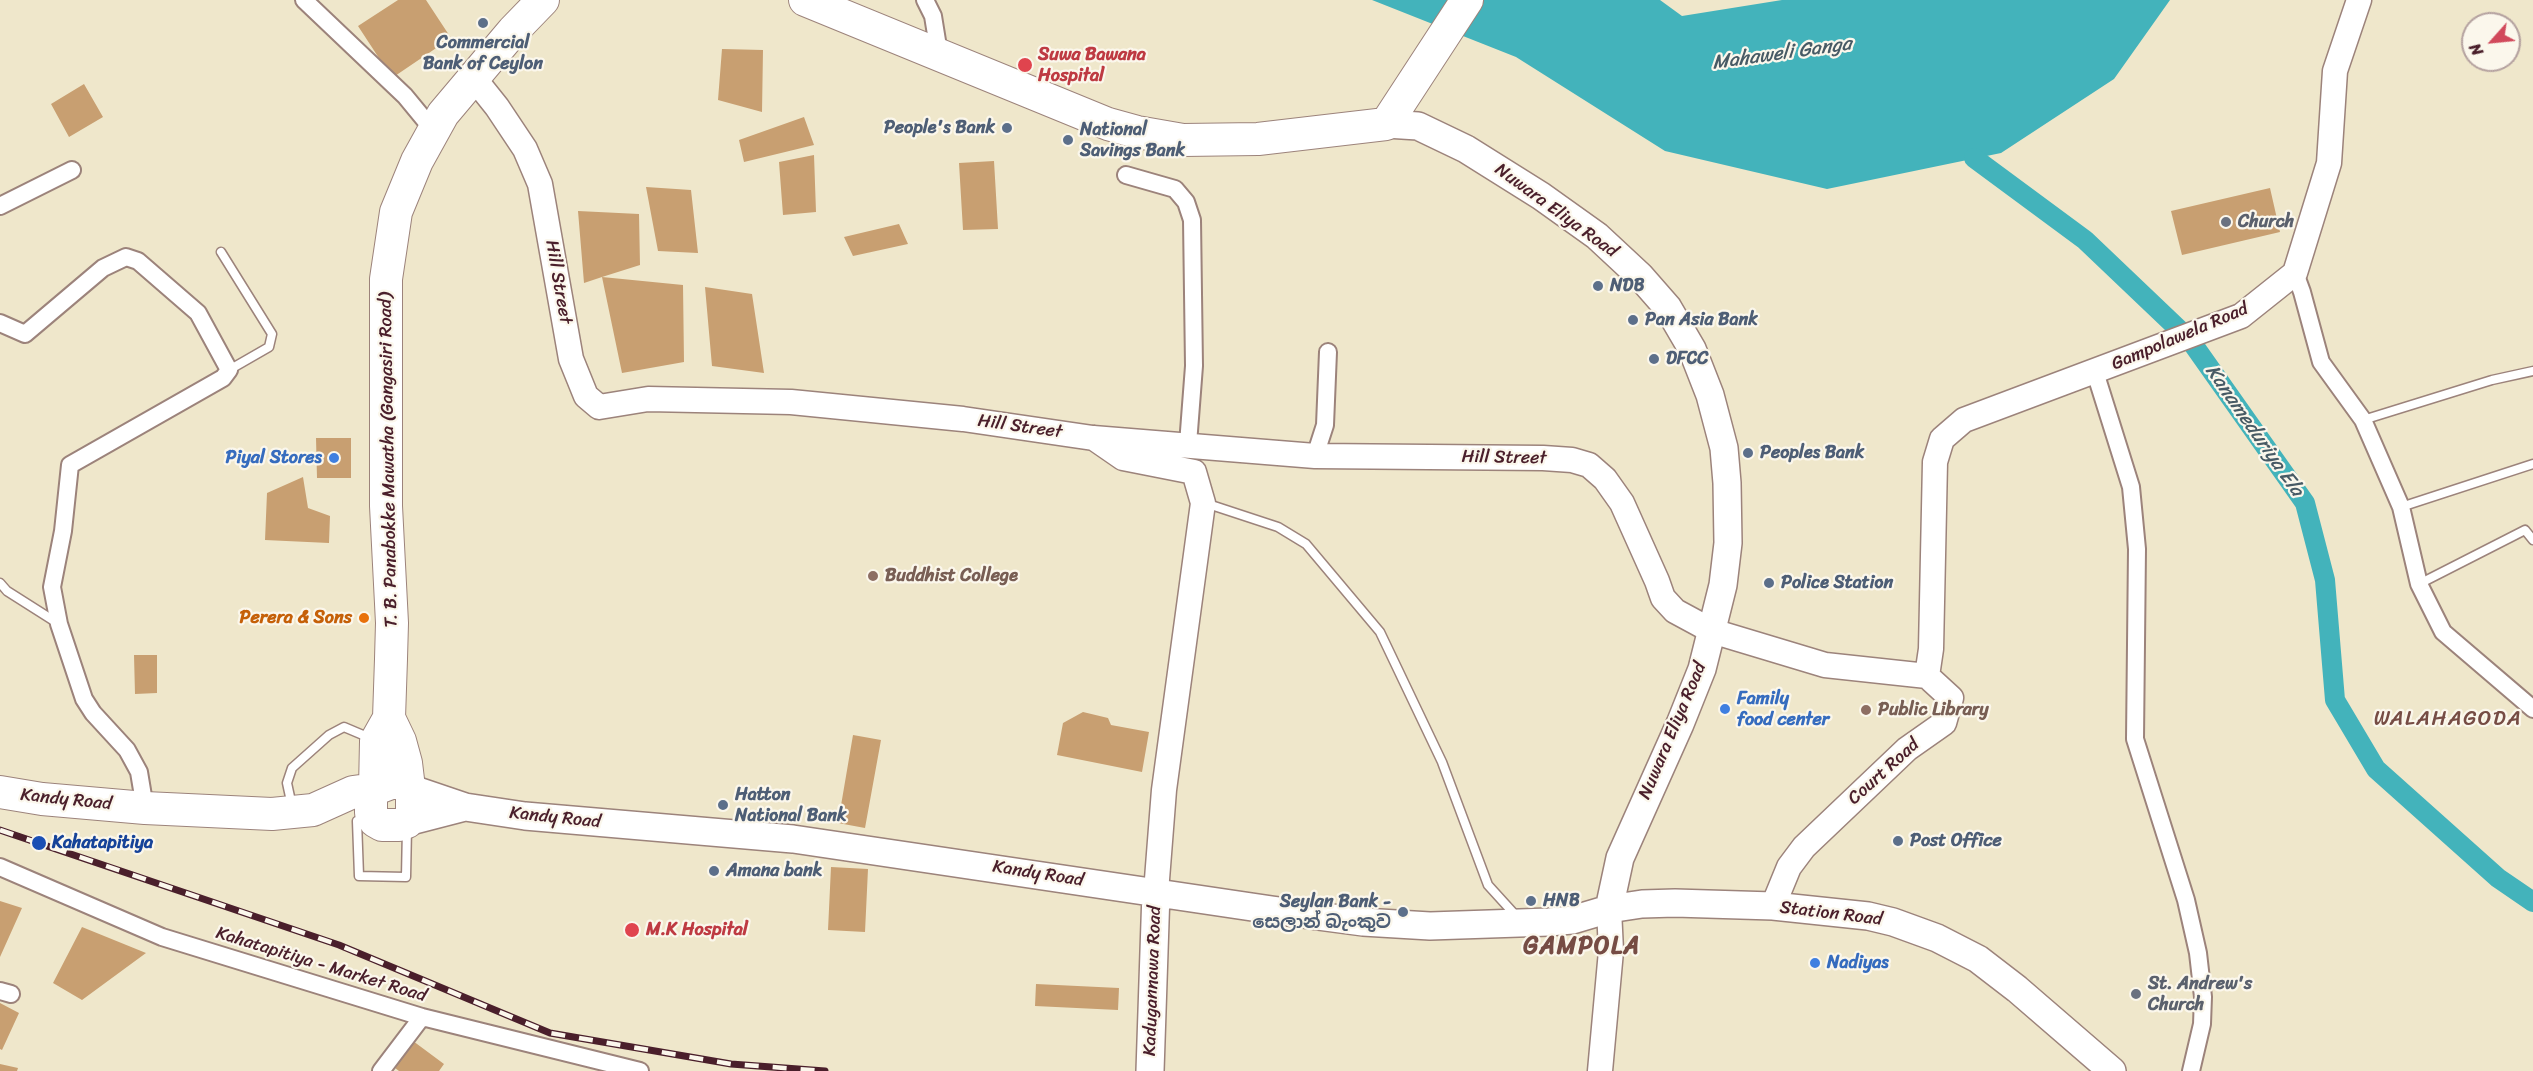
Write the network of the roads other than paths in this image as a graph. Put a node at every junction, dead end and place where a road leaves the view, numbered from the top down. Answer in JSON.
{"nodes":[{"id":1,"x":304,"y":0,"type":"edge"},
{"id":2,"x":543,"y":0,"type":"edge"},
{"id":3,"x":806,"y":0,"type":"edge"},
{"id":4,"x":925,"y":0,"type":"edge"},
{"id":5,"x":1467,"y":0,"type":"edge"},
{"id":6,"x":2359,"y":0,"type":"edge"},
{"id":7,"x":939,"y":53,"type":"junction"},
{"id":8,"x":473,"y":77,"type":"junction"},
{"id":9,"x":1386,"y":124,"type":"junction"},
{"id":10,"x":433,"y":130,"type":"junction"},
{"id":11,"x":72,"y":170,"type":"dead end"},
{"id":12,"x":1126,"y":175,"type":"dead end"},
{"id":13,"x":0,"y":206,"type":"edge"},
{"id":14,"x":221,"y":252,"type":"dead end"},
{"id":15,"x":2295,"y":273,"type":"junction"},
{"id":16,"x":0,"y":323,"type":"edge"},
{"id":17,"x":1328,"y":352,"type":"dead end"},
{"id":18,"x":229,"y":370,"type":"junction"},
{"id":19,"x":2533,"y":371,"type":"edge"},
{"id":20,"x":2095,"y":372,"type":"junction"},
{"id":21,"x":2363,"y":420,"type":"junction"},
{"id":22,"x":1093,"y":438,"type":"junction"},
{"id":23,"x":1188,"y":444,"type":"junction"},
{"id":24,"x":1315,"y":456,"type":"junction"},
{"id":25,"x":2533,"y":464,"type":"edge"},
{"id":26,"x":1203,"y":502,"type":"junction"},
{"id":27,"x":2401,"y":507,"type":"junction"},
{"id":28,"x":2533,"y":540,"type":"edge"},
{"id":29,"x":0,"y":583,"type":"edge"},
{"id":30,"x":2419,"y":584,"type":"junction"},
{"id":31,"x":59,"y":624,"type":"junction"},
{"id":32,"x":1712,"y":631,"type":"junction"},
{"id":33,"x":1927,"y":676,"type":"junction"},
{"id":34,"x":2533,"y":708,"type":"edge"},
{"id":35,"x":382,"y":730,"type":"junction"},
{"id":36,"x":409,"y":788,"type":"junction"},
{"id":37,"x":375,"y":789,"type":"junction"},
{"id":38,"x":0,"y":792,"type":"edge"},
{"id":39,"x":465,"y":807,"type":"junction"},
{"id":40,"x":145,"y":808,"type":"junction"},
{"id":41,"x":303,"y":811,"type":"junction"},
{"id":42,"x":366,"y":821,"type":"junction"},
{"id":43,"x":407,"y":822,"type":"junction"},
{"id":44,"x":0,"y":867,"type":"edge"},
{"id":45,"x":1156,"y":892,"type":"junction"},
{"id":46,"x":1773,"y":906,"type":"junction"},
{"id":47,"x":1609,"y":909,"type":"junction"},
{"id":48,"x":1522,"y":923,"type":"junction"},
{"id":49,"x":422,"y":1017,"type":"junction"},
{"id":50,"x":381,"y":1071,"type":"edge"},
{"id":51,"x":640,"y":1071,"type":"edge"},
{"id":52,"x":1150,"y":1071,"type":"edge"},
{"id":53,"x":1600,"y":1071,"type":"edge"},
{"id":54,"x":2112,"y":1071,"type":"edge"},
{"id":55,"x":2191,"y":1071,"type":"edge"}],
"edges":[{"from":1,"to":10,"type":"street"},
{"from":2,"to":8,"type":"highway","name":"T. B. Panabokke Mawatha (Gangasiri Road)"},
{"from":3,"to":7,"type":"highway"},
{"from":4,"to":7,"type":"street"},
{"from":5,"to":9,"type":"highway"},
{"from":6,"to":15,"type":"street"},
{"from":7,"to":9,"type":"highway"},
{"from":8,"to":10,"type":"highway","name":"T. B. Panabokke Mawatha (Gangasiri Road)"},
{"from":8,"to":22,"type":"street","name":"Hill Street"},
{"from":9,"to":32,"type":"main road","name":"Nuwara Eliya Road"},
{"from":10,"to":35,"type":"highway","name":"T. B. Panabokke Mawatha (Gangasiri Road)"},
{"from":11,"to":13,"type":"street"},
{"from":12,"to":23,"type":"street"},
{"from":14,"to":18,"type":"lane"},
{"from":15,"to":20,"type":"street","name":"Gampolawela Road"},
{"from":15,"to":21,"type":"street"},
{"from":16,"to":18,"type":"street"},
{"from":17,"to":24,"type":"street"},
{"from":18,"to":31,"type":"street"},
{"from":19,"to":21,"type":"lane"},
{"from":20,"to":33,"type":"street","name":"Gampolawela Road"},
{"from":20,"to":55,"type":"street"},
{"from":21,"to":27,"type":"street"},
{"from":22,"to":23,"type":"street","name":"Hill Street"},
{"from":22,"to":26,"type":"street"},
{"from":23,"to":24,"type":"street","name":"Hill Street"},
{"from":24,"to":32,"type":"street","name":"Hill Street"},
{"from":25,"to":27,"type":"lane"},
{"from":26,"to":45,"type":"street"},
{"from":26,"to":48,"type":"lane"},
{"from":27,"to":30,"type":"street"},
{"from":28,"to":30,"type":"lane"},
{"from":29,"to":31,"type":"lane"},
{"from":30,"to":34,"type":"street"},
{"from":31,"to":40,"type":"street"},
{"from":32,"to":33,"type":"street"},
{"from":32,"to":47,"type":"main road","name":"Nuwara Eliya Road"},
{"from":33,"to":46,"type":"street","name":"Court Road"},
{"from":35,"to":36,"type":"highway","name":"T. B. Panabokke Mawatha (Gangasiri Road)"},
{"from":35,"to":37,"type":"highway","name":"T. B. Panabokke Mawatha (Gangasiri Road)"},
{"from":35,"to":41,"type":"lane"},
{"from":36,"to":37,"type":"highway"},
{"from":36,"to":39,"type":"main road","name":"Kandy Road"},
{"from":36,"to":43,"type":"highway"},
{"from":37,"to":41,"type":"highway","name":"Kandy Road"},
{"from":37,"to":42,"type":"highway"},
{"from":38,"to":40,"type":"highway","name":"Kandy Road"},
{"from":39,"to":43,"type":"main road","name":"Kandy Road"},
{"from":39,"to":45,"type":"main road","name":"Kandy Road"},
{"from":40,"to":41,"type":"highway","name":"Kandy Road"},
{"from":41,"to":42,"type":"highway","name":"Kandy Road"},
{"from":42,"to":43,"type":"highway"},
{"from":42,"to":43,"type":"lane"},
{"from":44,"to":49,"type":"street","name":"Kahatapitiya - Market Road"},
{"from":45,"to":48,"type":"main road","name":"Kandy Road"},
{"from":45,"to":52,"type":"main road","name":"Kadugannawa Road"},
{"from":46,"to":47,"type":"main road","name":"Station Road"},
{"from":46,"to":54,"type":"main road","name":"Station Road"},
{"from":47,"to":48,"type":"main road","name":"Kandy Road"},
{"from":47,"to":53,"type":"street"},
{"from":49,"to":50,"type":"street"},
{"from":49,"to":51,"type":"street","name":"Kahatapitiya - Market Road"}]}
